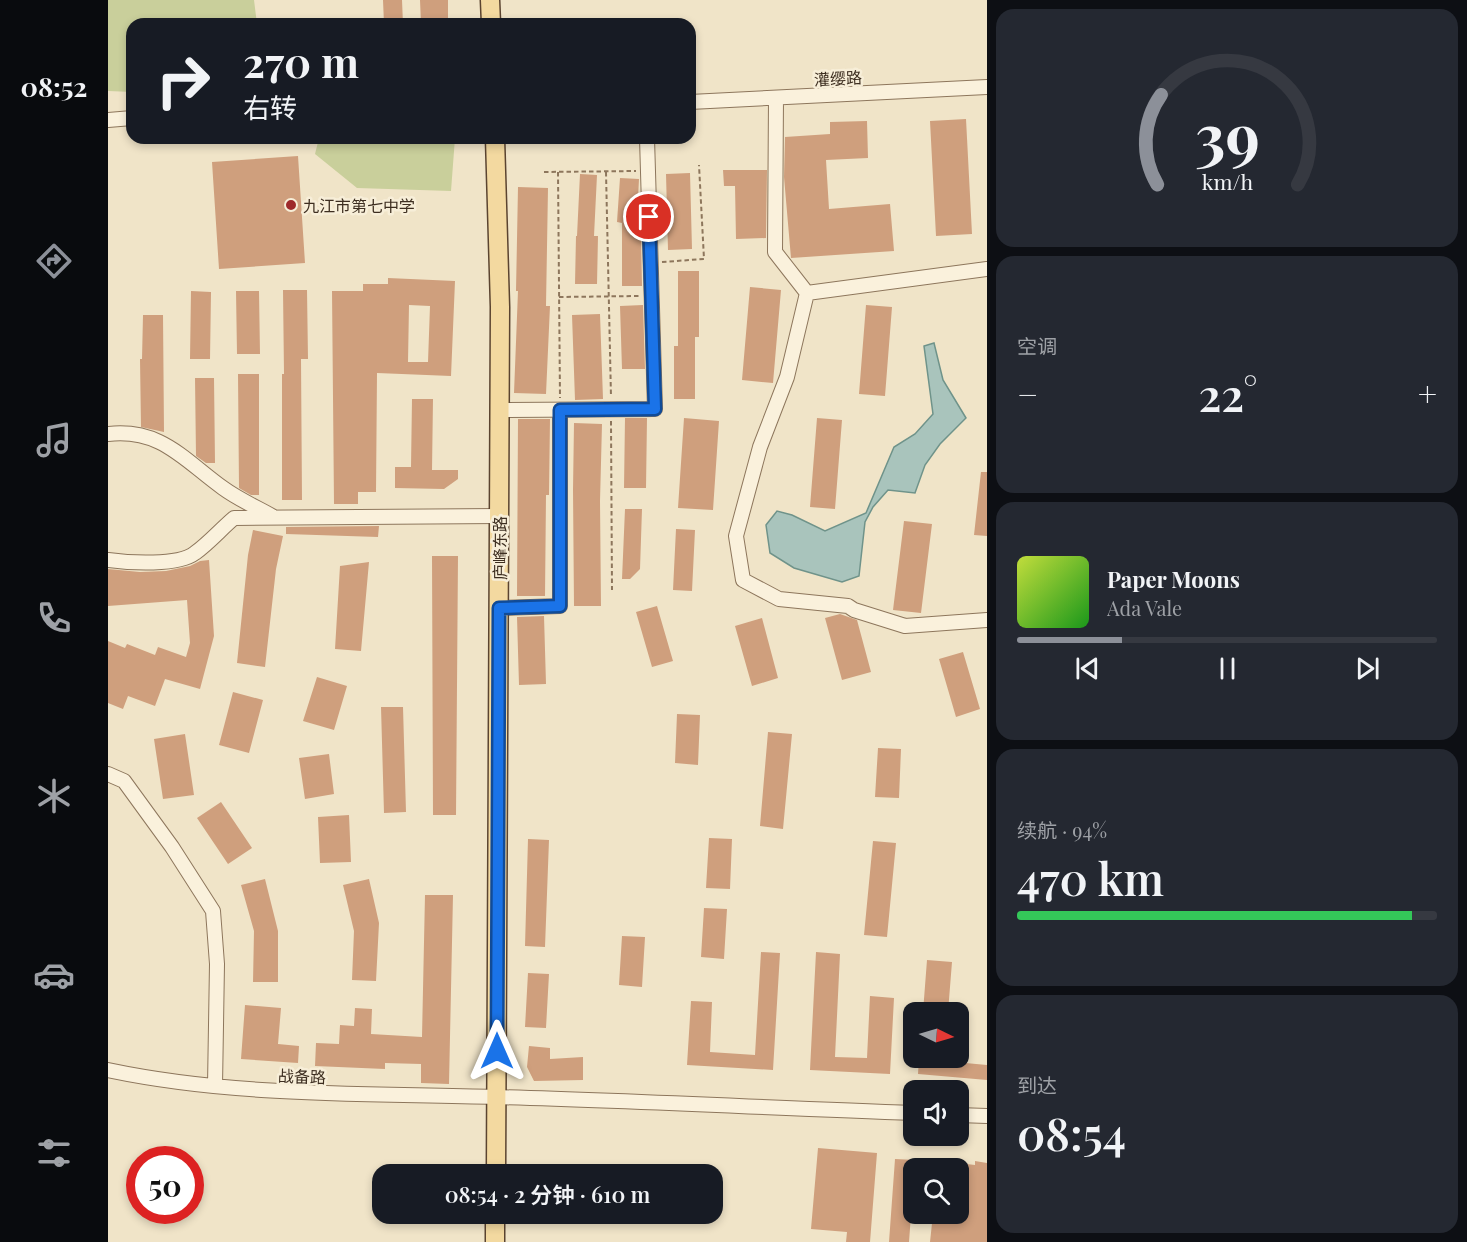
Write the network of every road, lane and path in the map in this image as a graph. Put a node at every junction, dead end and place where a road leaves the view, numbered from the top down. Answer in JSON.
{"nodes":[{"id":1,"x":490,"y":0,"type":"edge"},
{"id":2,"x":490,"y":18,"type":"edge"},
{"id":3,"x":987,"y":87,"type":"edge"},
{"id":4,"x":776,"y":98,"type":"junction"},
{"id":5,"x":696,"y":102,"type":"edge"},
{"id":6,"x":126,"y":118,"type":"edge"},
{"id":7,"x":108,"y":120,"type":"edge"},
{"id":8,"x":495,"y":144,"type":"edge"},
{"id":9,"x":647,"y":144,"type":"edge"},
{"id":10,"x":699,"y":165,"type":"dead end"},
{"id":11,"x":648,"y":171,"type":"junction"},
{"id":12,"x":544,"y":172,"type":"dead end"},
{"id":13,"x":558,"y":172,"type":"junction"},
{"id":14,"x":606,"y":172,"type":"junction"},
{"id":15,"x":650,"y":262,"type":"junction"},
{"id":16,"x":987,"y":269,"type":"edge"},
{"id":17,"x":807,"y":293,"type":"junction"},
{"id":18,"x":651,"y":295,"type":"junction"},
{"id":19,"x":607,"y":296,"type":"junction"},
{"id":20,"x":559,"y":297,"type":"junction"},
{"id":21,"x":611,"y":409,"type":"junction"},
{"id":22,"x":500,"y":410,"type":"junction"},
{"id":23,"x":560,"y":410,"type":"junction"},
{"id":24,"x":108,"y":434,"type":"edge"},
{"id":25,"x":274,"y":516,"type":"junction"},
{"id":26,"x":499,"y":516,"type":"junction"},
{"id":27,"x":108,"y":560,"type":"edge"},
{"id":28,"x":612,"y":590,"type":"dead end"},
{"id":29,"x":499,"y":608,"type":"junction"},
{"id":30,"x":987,"y":620,"type":"edge"},
{"id":31,"x":108,"y":774,"type":"edge"},
{"id":32,"x":108,"y":1070,"type":"edge"},
{"id":33,"x":215,"y":1086,"type":"junction"},
{"id":34,"x":497,"y":1097,"type":"junction"},
{"id":35,"x":903,"y":1113,"type":"edge"},
{"id":36,"x":969,"y":1115,"type":"edge"},
{"id":37,"x":987,"y":1116,"type":"edge"},
{"id":38,"x":496,"y":1164,"type":"edge"},
{"id":39,"x":495,"y":1224,"type":"edge"},
{"id":40,"x":495,"y":1242,"type":"edge"}],
"edges":[{"from":1,"to":2,"type":"main road"},
{"from":3,"to":4,"type":"street","name":"灌缨路"},
{"from":4,"to":5,"type":"street","name":"灌缨路"},
{"from":4,"to":17,"type":"street"},
{"from":6,"to":7,"type":"street"},
{"from":8,"to":22,"type":"main road","name":"庐峰东路"},
{"from":9,"to":11,"type":"street"},
{"from":10,"to":15,"type":"path"},
{"from":11,"to":14,"type":"path"},
{"from":11,"to":15,"type":"street"},
{"from":12,"to":13,"type":"path"},
{"from":13,"to":14,"type":"path"},
{"from":13,"to":20,"type":"path"},
{"from":14,"to":19,"type":"path"},
{"from":15,"to":18,"type":"street"},
{"from":16,"to":17,"type":"street"},
{"from":17,"to":30,"type":"street"},
{"from":18,"to":19,"type":"path"},
{"from":18,"to":21,"type":"street"},
{"from":19,"to":20,"type":"path"},
{"from":19,"to":21,"type":"path"},
{"from":20,"to":23,"type":"path"},
{"from":21,"to":23,"type":"street"},
{"from":21,"to":28,"type":"path"},
{"from":22,"to":23,"type":"street"},
{"from":22,"to":26,"type":"main road","name":"庐峰东路"},
{"from":23,"to":29,"type":"street"},
{"from":24,"to":25,"type":"street"},
{"from":25,"to":26,"type":"street"},
{"from":25,"to":27,"type":"street"},
{"from":26,"to":29,"type":"main road","name":"庐峰东路"},
{"from":29,"to":34,"type":"main road","name":"庐峰东路"},
{"from":31,"to":33,"type":"street"},
{"from":32,"to":33,"type":"street","name":"战备路"},
{"from":33,"to":34,"type":"street","name":"战备路"},
{"from":34,"to":35,"type":"street","name":"战备路"},
{"from":34,"to":38,"type":"main road","name":"庐峰东路"},
{"from":36,"to":37,"type":"street"},
{"from":39,"to":40,"type":"main road"}]}
